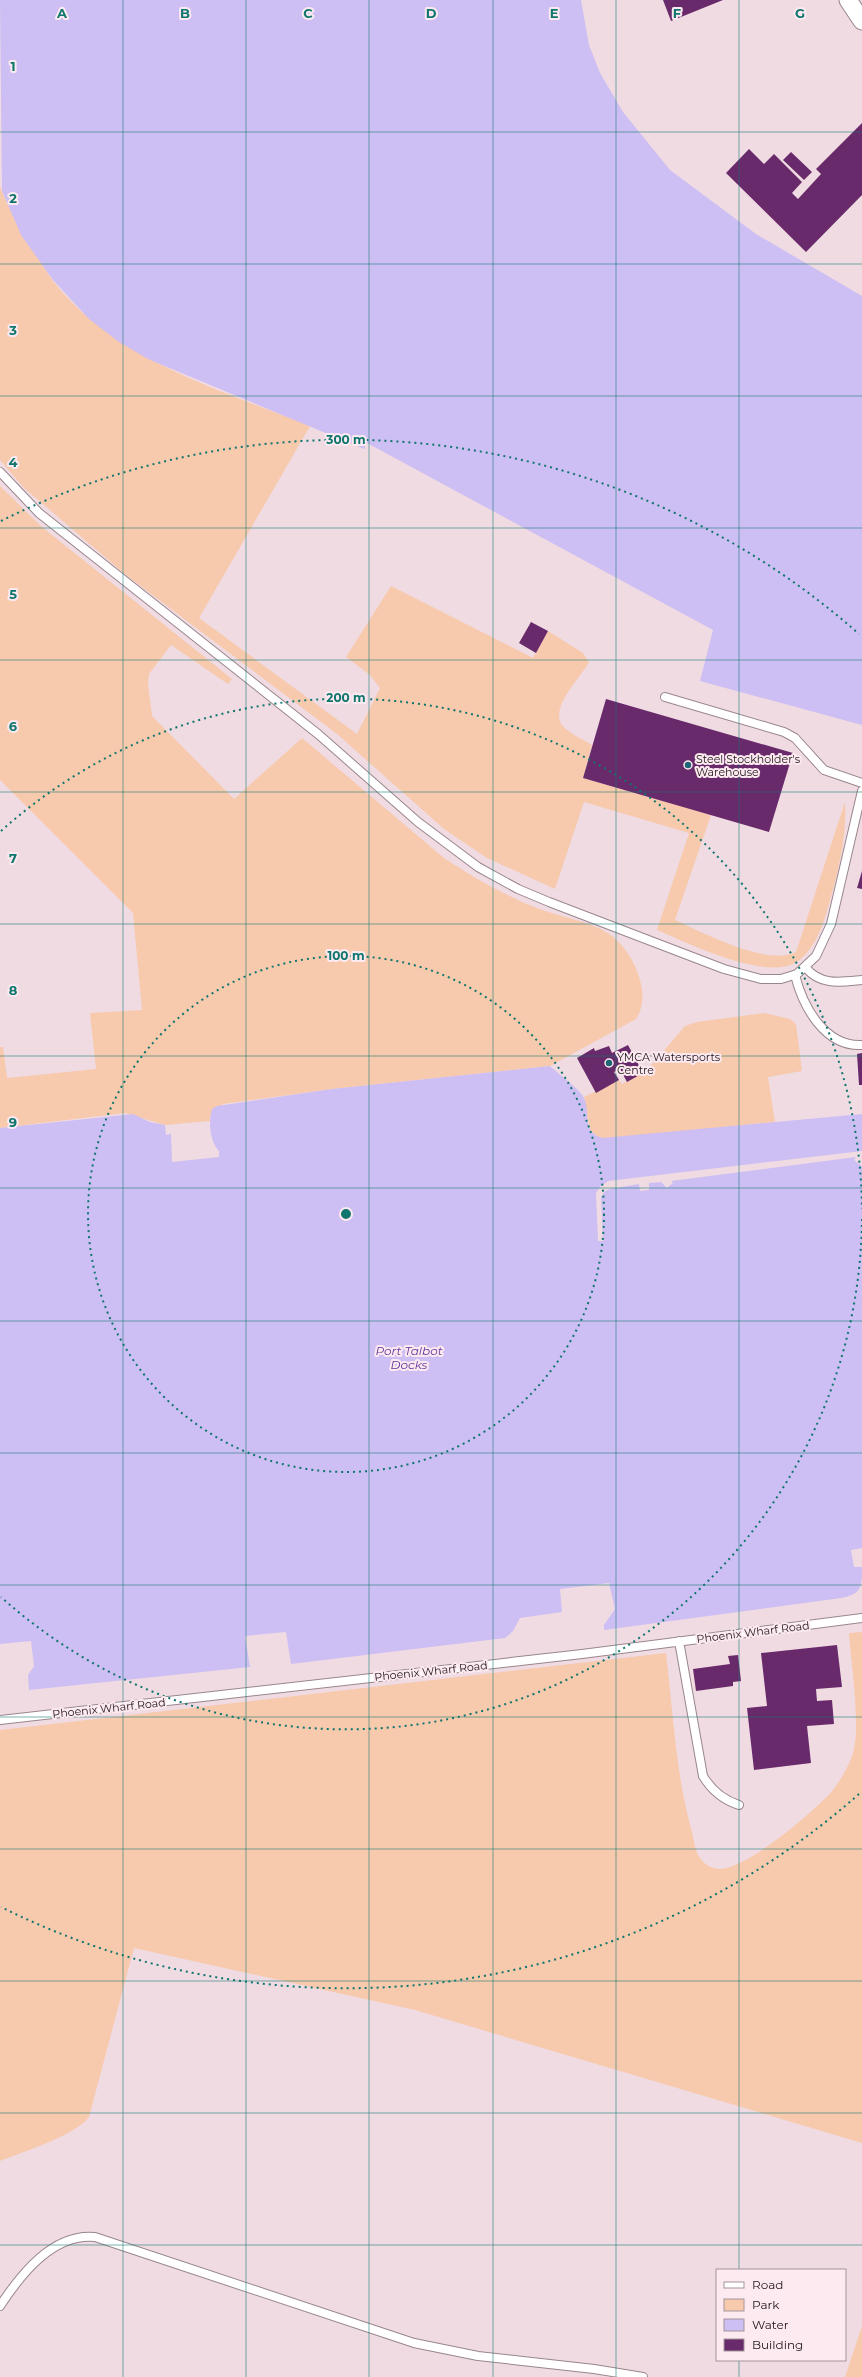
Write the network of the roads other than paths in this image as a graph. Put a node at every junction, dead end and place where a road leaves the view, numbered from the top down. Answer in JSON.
{"nodes":[{"id":1,"x":848,"y":0,"type":"edge"},
{"id":2,"x":862,"y":21,"type":"edge"},
{"id":3,"x":0,"y":472,"type":"edge"},
{"id":4,"x":665,"y":697,"type":"dead end"},
{"id":5,"x":862,"y":783,"type":"edge"},
{"id":6,"x":862,"y":791,"type":"edge"},
{"id":7,"x":806,"y":968,"type":"junction"},
{"id":8,"x":795,"y":975,"type":"junction"},
{"id":9,"x":862,"y":980,"type":"edge"},
{"id":10,"x":862,"y":1045,"type":"edge"},
{"id":11,"x":862,"y":1618,"type":"edge"},
{"id":12,"x":679,"y":1642,"type":"junction"},
{"id":13,"x":0,"y":1720,"type":"edge"},
{"id":14,"x":739,"y":1805,"type":"dead end"},
{"id":15,"x":0,"y":2306,"type":"edge"},
{"id":16,"x":643,"y":2377,"type":"edge"}],
"edges":[{"from":1,"to":2,"type":"street"},
{"from":3,"to":8,"type":"lane"},
{"from":4,"to":5,"type":"lane"},
{"from":6,"to":7,"type":"lane"},
{"from":7,"to":8,"type":"lane"},
{"from":7,"to":9,"type":"lane"},
{"from":8,"to":10,"type":"lane"},
{"from":11,"to":12,"type":"lane","name":"Phoenix Wharf Road"},
{"from":12,"to":13,"type":"lane","name":"Phoenix Wharf Road"},
{"from":12,"to":14,"type":"lane"},
{"from":15,"to":16,"type":"lane"}]}
